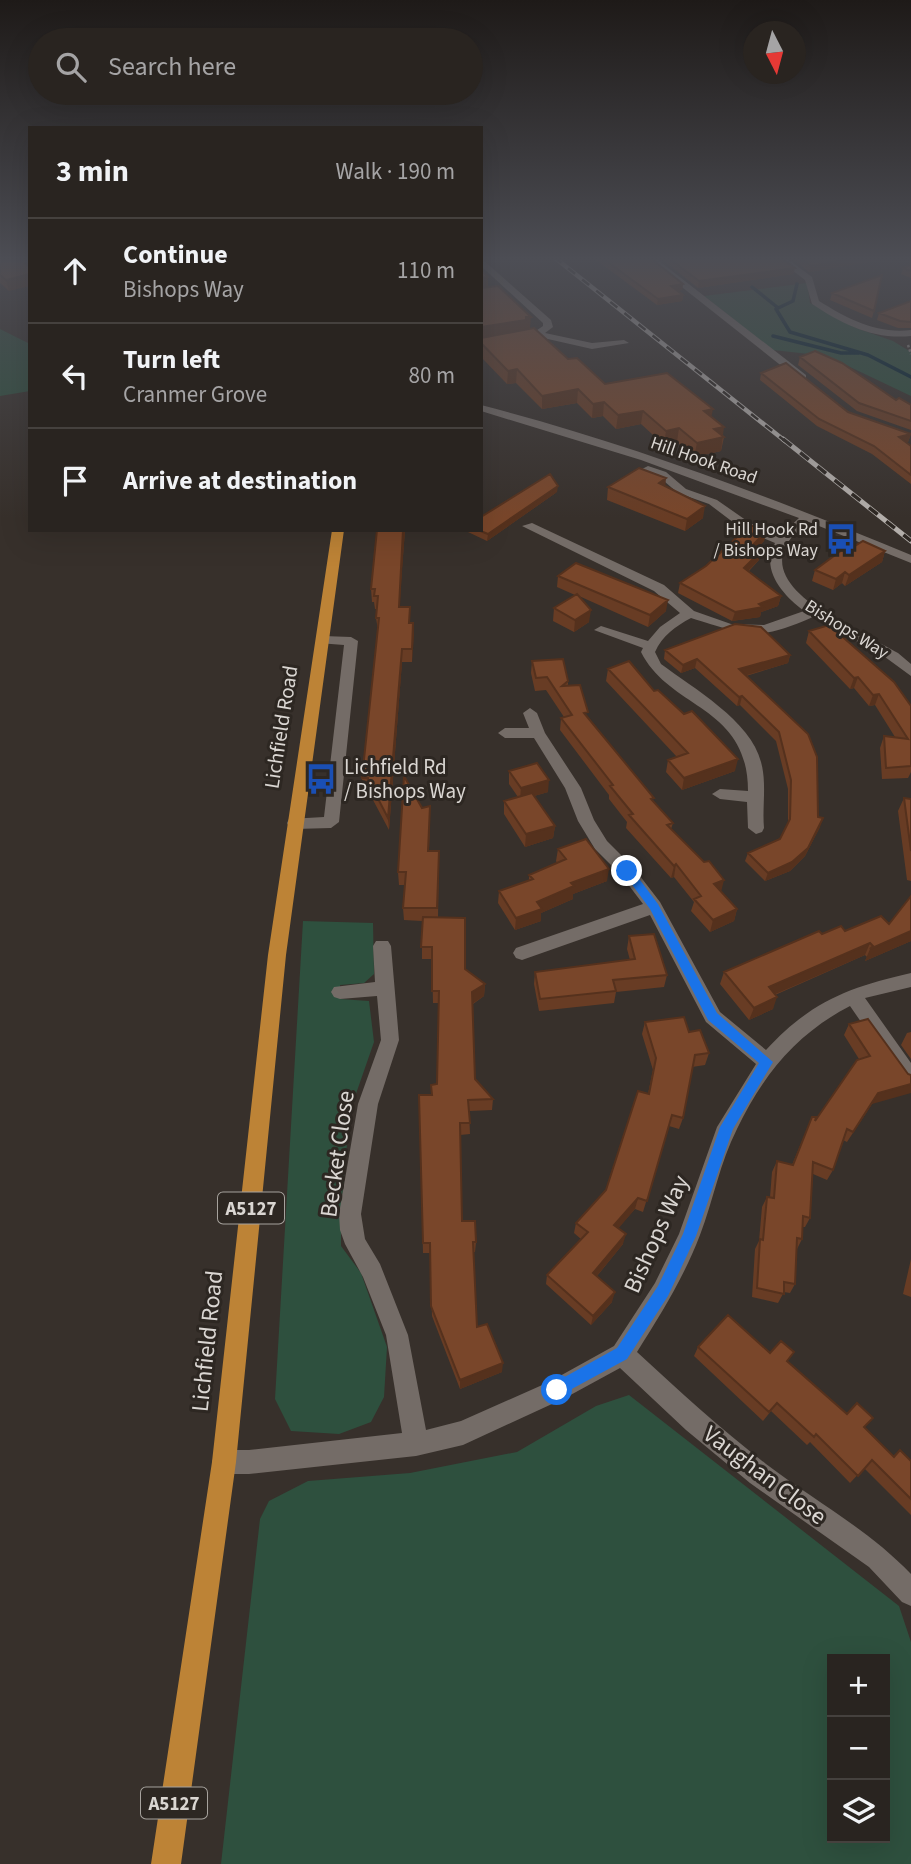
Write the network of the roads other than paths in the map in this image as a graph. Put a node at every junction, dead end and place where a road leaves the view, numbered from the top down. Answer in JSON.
{"nodes":[{"id":1,"x":583,"y":344,"type":"edge"},
{"id":2,"x":613,"y":344,"type":"edge"},
{"id":3,"x":760,"y":344,"type":"edge"},
{"id":4,"x":807,"y":381,"type":"edge"},
{"id":5,"x":483,"y":409,"type":"edge"},
{"id":6,"x":645,"y":468,"type":"edge"},
{"id":7,"x":809,"y":516,"type":"junction"},
{"id":8,"x":528,"y":526,"type":"dead end"},
{"id":9,"x":338,"y":532,"type":"edge"},
{"id":10,"x":556,"y":541,"type":"junction"},
{"id":11,"x":782,"y":541,"type":"junction"},
{"id":12,"x":543,"y":549,"type":"dead end"},
{"id":13,"x":911,"y":559,"type":"edge"},
{"id":14,"x":814,"y":611,"type":"junction"},
{"id":15,"x":689,"y":614,"type":"junction"},
{"id":16,"x":601,"y":630,"type":"dead end"},
{"id":17,"x":323,"y":640,"type":"junction"},
{"id":18,"x":650,"y":646,"type":"junction"},
{"id":19,"x":911,"y":672,"type":"edge"},
{"id":20,"x":530,"y":713,"type":"dead end"},
{"id":21,"x":505,"y":733,"type":"dead end"},
{"id":22,"x":538,"y":733,"type":"junction"},
{"id":23,"x":720,"y":794,"type":"dead end"},
{"id":24,"x":754,"y":797,"type":"junction"},
{"id":25,"x":295,"y":824,"type":"junction"},
{"id":26,"x":756,"y":828,"type":"dead end"},
{"id":27,"x":654,"y":907,"type":"junction"},
{"id":28,"x":382,"y":946,"type":"dead end"},
{"id":29,"x":522,"y":953,"type":"dead end"},
{"id":30,"x":911,"y":980,"type":"edge"},
{"id":31,"x":385,"y":988,"type":"junction"},
{"id":32,"x":340,"y":992,"type":"dead end"},
{"id":33,"x":853,"y":996,"type":"junction"},
{"id":34,"x":767,"y":1062,"type":"junction"},
{"id":35,"x":911,"y":1078,"type":"edge"},
{"id":36,"x":622,"y":1354,"type":"junction"},
{"id":37,"x":416,"y":1444,"type":"junction"},
{"id":38,"x":224,"y":1462,"type":"junction"},
{"id":39,"x":911,"y":1593,"type":"edge"},
{"id":40,"x":166,"y":1864,"type":"edge"}],
"edges":[{"from":1,"to":2,"type":"street"},
{"from":3,"to":4,"type":"street"},
{"from":5,"to":7,"type":"street","name":"Hill Hook Road"},
{"from":6,"to":11,"type":"street"},
{"from":7,"to":11,"type":"street"},
{"from":7,"to":13,"type":"street","name":"Hill Hook Road"},
{"from":8,"to":10,"type":"street"},
{"from":9,"to":17,"type":"main road","name":"Lichfield Road","number":"A5127"},
{"from":10,"to":12,"type":"street"},
{"from":10,"to":15,"type":"street"},
{"from":11,"to":14,"type":"street","name":"Bishops Way"},
{"from":14,"to":15,"type":"street"},
{"from":14,"to":19,"type":"street","name":"Bishops Way"},
{"from":15,"to":18,"type":"street"},
{"from":16,"to":18,"type":"street"},
{"from":17,"to":25,"type":"main road","name":"Lichfield Road","number":"A5127"},
{"from":17,"to":25,"type":"street"},
{"from":18,"to":24,"type":"street"},
{"from":20,"to":22,"type":"street"},
{"from":21,"to":22,"type":"street"},
{"from":22,"to":27,"type":"street"},
{"from":23,"to":24,"type":"street"},
{"from":24,"to":26,"type":"street"},
{"from":25,"to":38,"type":"main road","name":"Lichfield Road","number":"A5127"},
{"from":27,"to":29,"type":"street"},
{"from":27,"to":34,"type":"street"},
{"from":28,"to":31,"type":"street","name":"Becket Close"},
{"from":30,"to":33,"type":"street","name":"Bishops Way"},
{"from":31,"to":32,"type":"street"},
{"from":31,"to":37,"type":"street","name":"Becket Close"},
{"from":33,"to":34,"type":"street","name":"Bishops Way"},
{"from":33,"to":35,"type":"street"},
{"from":34,"to":36,"type":"street","name":"Bishops Way"},
{"from":36,"to":37,"type":"street","name":"Bishops Way"},
{"from":36,"to":39,"type":"street","name":"Vaughan Close"},
{"from":37,"to":38,"type":"street","name":"Bishops Way"},
{"from":38,"to":40,"type":"main road","name":"Lichfield Road","number":"A5127"}]}
